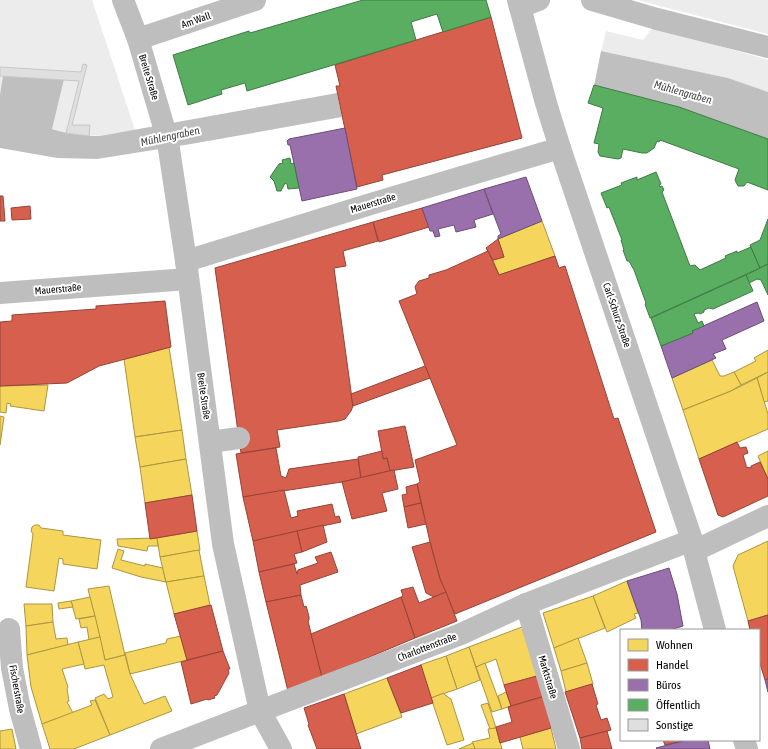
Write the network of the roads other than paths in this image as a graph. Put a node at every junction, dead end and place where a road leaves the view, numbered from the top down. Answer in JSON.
{"nodes":[{"id":1,"x":123,"y":0,"type":"edge"},
{"id":2,"x":255,"y":0,"type":"edge"},
{"id":3,"x":592,"y":0,"type":"edge"},
{"id":4,"x":525,"y":2,"type":"edge"},
{"id":5,"x":138,"y":39,"type":"junction"},
{"id":6,"x":768,"y":47,"type":"edge"},
{"id":7,"x":560,"y":148,"type":"junction"},
{"id":8,"x":187,"y":270,"type":"junction"},
{"id":9,"x":0,"y":293,"type":"edge"},
{"id":10,"x":239,"y":438,"type":"dead end"},
{"id":11,"x":210,"y":442,"type":"junction"},
{"id":12,"x":764,"y":518,"type":"edge"},
{"id":13,"x":693,"y":546,"type":"junction"},
{"id":14,"x":526,"y":604,"type":"junction"},
{"id":15,"x":9,"y":629,"type":"dead end"},
{"id":16,"x":715,"y":629,"type":"edge"},
{"id":17,"x":260,"y":711,"type":"junction"},
{"id":18,"x":31,"y":749,"type":"edge"},
{"id":19,"x":161,"y":749,"type":"edge"},
{"id":20,"x":281,"y":749,"type":"edge"},
{"id":21,"x":569,"y":749,"type":"edge"}],
"edges":[{"from":1,"to":5,"type":"street","name":"Breite Straße"},
{"from":2,"to":5,"type":"street","name":"Am Wall"},
{"from":3,"to":6,"type":"street"},
{"from":4,"to":7,"type":"street","name":"Carl-Schurz-Straße"},
{"from":5,"to":8,"type":"street","name":"Breite Straße"},
{"from":7,"to":8,"type":"street","name":"Mauerstraße"},
{"from":7,"to":13,"type":"street","name":"Carl-Schurz-Straße"},
{"from":8,"to":9,"type":"street","name":"Mauerstraße"},
{"from":8,"to":11,"type":"street","name":"Breite Straße"},
{"from":10,"to":11,"type":"street"},
{"from":11,"to":17,"type":"street","name":"Breite Straße"},
{"from":12,"to":13,"type":"street","name":"Charlottenstraße"},
{"from":13,"to":14,"type":"street","name":"Charlottenstraße"},
{"from":13,"to":16,"type":"street","name":"Carl-Schurz-Straße"},
{"from":14,"to":17,"type":"street","name":"Charlottenstraße"},
{"from":14,"to":21,"type":"street","name":"Marktstraße"},
{"from":15,"to":18,"type":"street","name":"Fischerstraße"},
{"from":17,"to":19,"type":"street","name":"Charlottenstraße"},
{"from":17,"to":20,"type":"street","name":"Breite Straße"}]}
